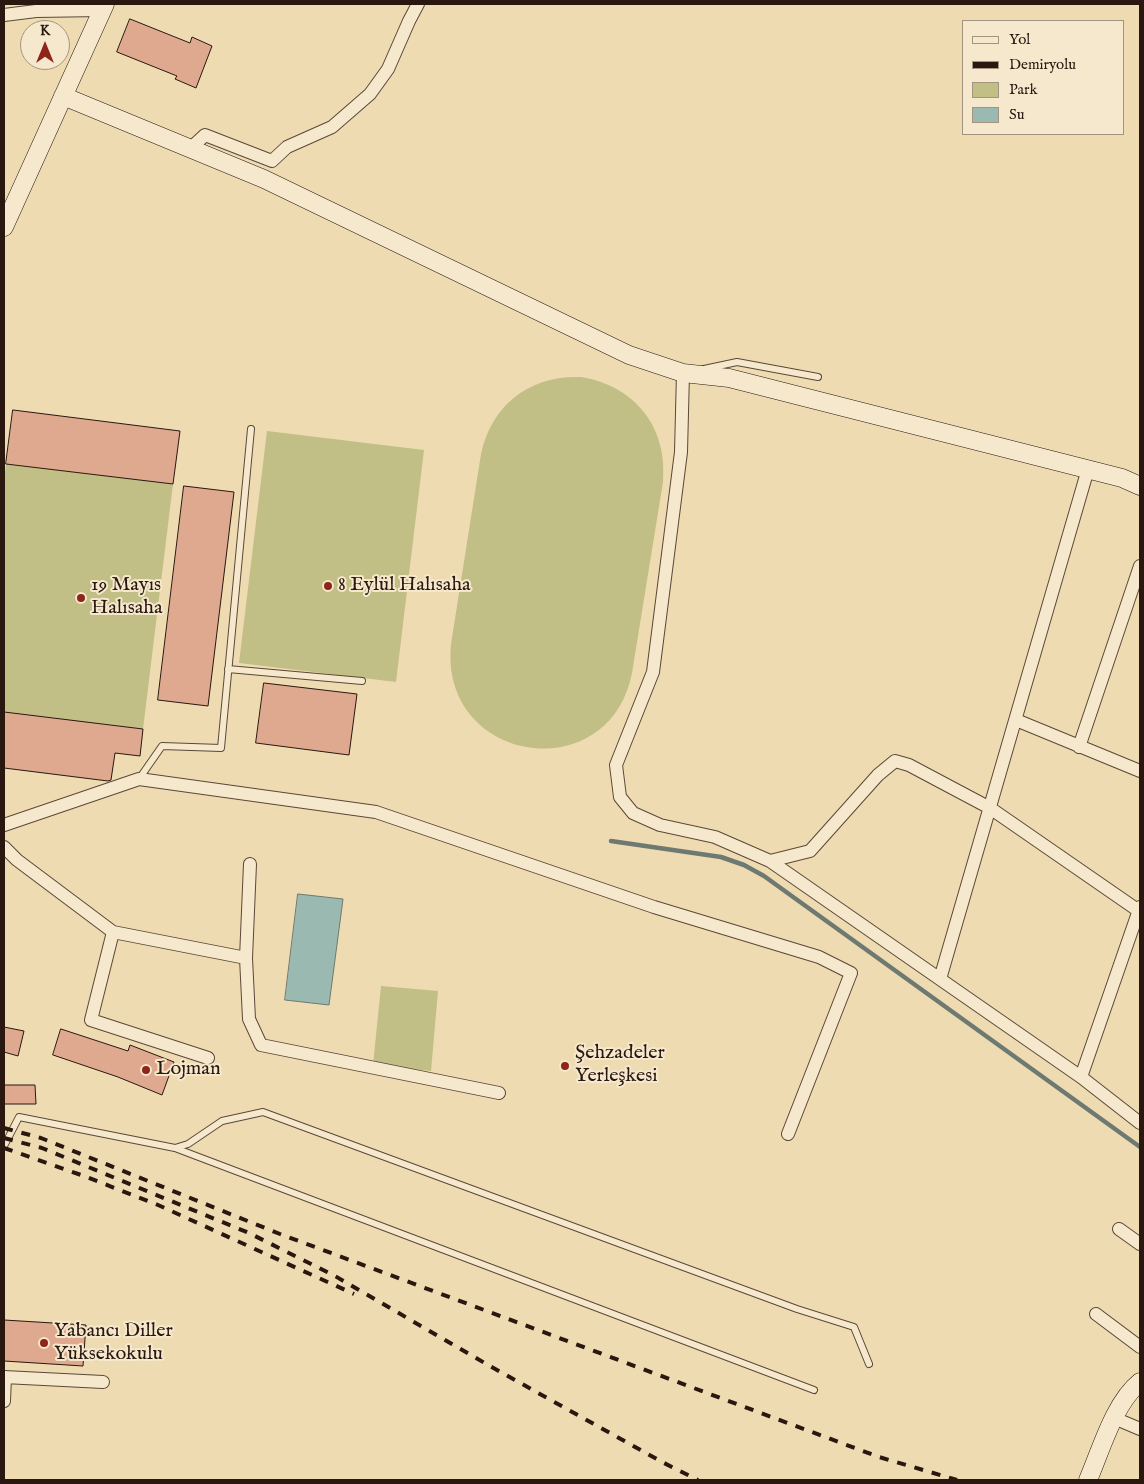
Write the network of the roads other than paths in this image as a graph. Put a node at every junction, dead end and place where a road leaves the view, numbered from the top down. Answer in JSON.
{"nodes":[{"id":1,"x":418,"y":4,"type":"edge"},
{"id":2,"x":104,"y":7,"type":"edge"},
{"id":3,"x":4,"y":15,"type":"edge"},
{"id":4,"x":63,"y":96,"type":"junction"},
{"id":5,"x":191,"y":148,"type":"junction"},
{"id":6,"x":4,"y":227,"type":"edge"},
{"id":7,"x":683,"y":373,"type":"junction"},
{"id":8,"x":818,"y":377,"type":"dead end"},
{"id":9,"x":251,"y":429,"type":"dead end"},
{"id":10,"x":1088,"y":469,"type":"junction"},
{"id":11,"x":1140,"y":486,"type":"edge"},
{"id":12,"x":1140,"y":566,"type":"edge"},
{"id":13,"x":228,"y":669,"type":"junction"},
{"id":14,"x":362,"y":681,"type":"dead end"},
{"id":15,"x":1016,"y":720,"type":"junction"},
{"id":16,"x":1079,"y":747,"type":"junction"},
{"id":17,"x":1140,"y":771,"type":"edge"},
{"id":18,"x":139,"y":779,"type":"junction"},
{"id":19,"x":990,"y":808,"type":"junction"},
{"id":20,"x":4,"y":825,"type":"edge"},
{"id":21,"x":4,"y":847,"type":"edge"},
{"id":22,"x":770,"y":861,"type":"junction"},
{"id":23,"x":250,"y":864,"type":"dead end"},
{"id":24,"x":1139,"y":909,"type":"edge"},
{"id":25,"x":113,"y":932,"type":"junction"},
{"id":26,"x":246,"y":958,"type":"junction"},
{"id":27,"x":940,"y":979,"type":"junction"},
{"id":28,"x":208,"y":1058,"type":"dead end"},
{"id":29,"x":1081,"y":1077,"type":"junction"},
{"id":30,"x":499,"y":1093,"type":"dead end"},
{"id":31,"x":1140,"y":1123,"type":"edge"},
{"id":32,"x":788,"y":1134,"type":"dead end"},
{"id":33,"x":4,"y":1146,"type":"edge"},
{"id":34,"x":174,"y":1148,"type":"junction"},
{"id":35,"x":1119,"y":1228,"type":"dead end"},
{"id":36,"x":1140,"y":1244,"type":"edge"},
{"id":37,"x":1096,"y":1314,"type":"dead end"},
{"id":38,"x":1140,"y":1346,"type":"edge"},
{"id":39,"x":869,"y":1364,"type":"dead end"},
{"id":40,"x":4,"y":1377,"type":"edge"},
{"id":41,"x":102,"y":1382,"type":"dead end"},
{"id":42,"x":1140,"y":1382,"type":"edge"},
{"id":43,"x":814,"y":1390,"type":"dead end"},
{"id":44,"x":4,"y":1401,"type":"edge"},
{"id":45,"x":1114,"y":1418,"type":"junction"},
{"id":46,"x":1140,"y":1429,"type":"edge"},
{"id":47,"x":1088,"y":1480,"type":"edge"}],
"edges":[{"from":1,"to":5,"type":"street"},
{"from":2,"to":3,"type":"street"},
{"from":2,"to":4,"type":"street"},
{"from":4,"to":5,"type":"street"},
{"from":4,"to":6,"type":"street"},
{"from":5,"to":7,"type":"street"},
{"from":7,"to":8,"type":"lane"},
{"from":7,"to":10,"type":"street"},
{"from":7,"to":22,"type":"street"},
{"from":9,"to":13,"type":"lane"},
{"from":10,"to":11,"type":"street"},
{"from":10,"to":15,"type":"street"},
{"from":12,"to":16,"type":"street"},
{"from":13,"to":14,"type":"lane"},
{"from":13,"to":18,"type":"lane"},
{"from":15,"to":16,"type":"street"},
{"from":15,"to":19,"type":"street"},
{"from":16,"to":17,"type":"street"},
{"from":18,"to":20,"type":"street"},
{"from":18,"to":32,"type":"street"},
{"from":19,"to":22,"type":"street"},
{"from":19,"to":24,"type":"street"},
{"from":19,"to":27,"type":"street"},
{"from":21,"to":25,"type":"street"},
{"from":22,"to":27,"type":"street"},
{"from":23,"to":26,"type":"street"},
{"from":24,"to":29,"type":"street"},
{"from":25,"to":26,"type":"street"},
{"from":25,"to":28,"type":"street"},
{"from":26,"to":30,"type":"street"},
{"from":27,"to":29,"type":"street"},
{"from":29,"to":31,"type":"street"},
{"from":33,"to":34,"type":"lane"},
{"from":34,"to":39,"type":"lane"},
{"from":34,"to":43,"type":"lane"},
{"from":35,"to":36,"type":"street"},
{"from":37,"to":38,"type":"street"},
{"from":40,"to":41,"type":"street"},
{"from":40,"to":44,"type":"street"},
{"from":42,"to":45,"type":"street"},
{"from":45,"to":46,"type":"street"},
{"from":45,"to":47,"type":"street"}]}
